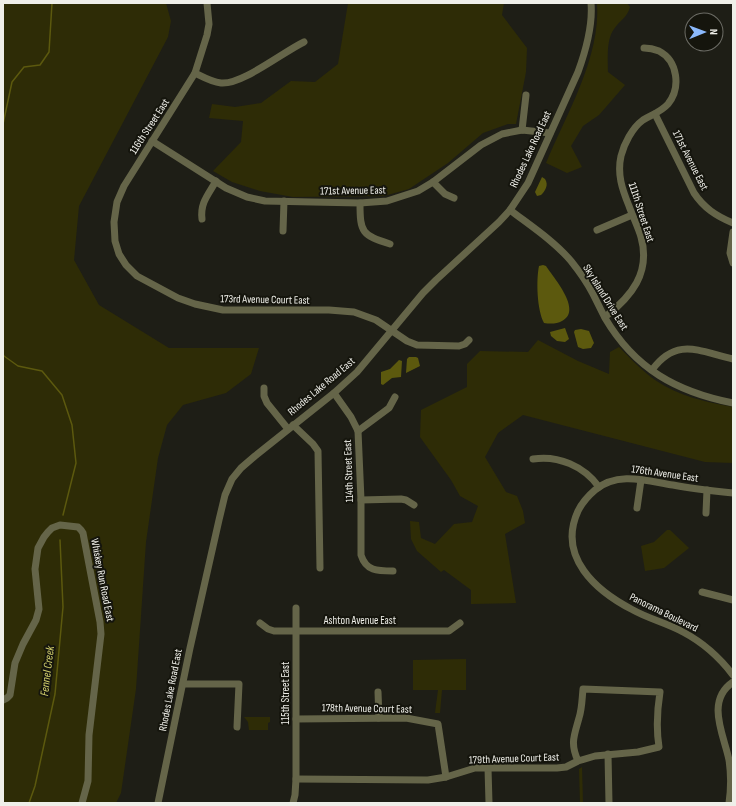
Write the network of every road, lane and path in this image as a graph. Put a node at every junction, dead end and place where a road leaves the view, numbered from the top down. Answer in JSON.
{"nodes":[{"id":1,"x":207,"y":3,"type":"edge"},
{"id":2,"x":591,"y":3,"type":"edge"},
{"id":3,"x":304,"y":42,"type":"dead end"},
{"id":4,"x":644,"y":48,"type":"dead end"},
{"id":5,"x":195,"y":73,"type":"junction"},
{"id":6,"x":526,"y":95,"type":"dead end"},
{"id":7,"x":655,"y":114,"type":"junction"},
{"id":8,"x":522,"y":130,"type":"junction"},
{"id":9,"x":550,"y":133,"type":"junction"},
{"id":10,"x":152,"y":141,"type":"junction"},
{"id":11,"x":216,"y":182,"type":"junction"},
{"id":12,"x":433,"y":182,"type":"junction"},
{"id":13,"x":454,"y":198,"type":"dead end"},
{"id":14,"x":284,"y":201,"type":"junction"},
{"id":15,"x":360,"y":203,"type":"junction"},
{"id":16,"x":510,"y":210,"type":"junction"},
{"id":17,"x":632,"y":215,"type":"junction"},
{"id":18,"x":202,"y":219,"type":"dead end"},
{"id":19,"x":733,"y":223,"type":"edge"},
{"id":20,"x":597,"y":230,"type":"dead end"},
{"id":21,"x":283,"y":231,"type":"dead end"},
{"id":22,"x":733,"y":232,"type":"edge"},
{"id":23,"x":390,"y":244,"type":"dead end"},
{"id":24,"x":123,"y":260,"type":"joint"},
{"id":25,"x":733,"y":263,"type":"edge"},
{"id":26,"x":605,"y":317,"type":"junction"},
{"id":27,"x":392,"y":331,"type":"junction"},
{"id":28,"x":469,"y":340,"type":"dead end"},
{"id":29,"x":733,"y":359,"type":"edge"},
{"id":30,"x":652,"y":370,"type":"junction"},
{"id":31,"x":264,"y":388,"type":"dead end"},
{"id":32,"x":334,"y":393,"type":"junction"},
{"id":33,"x":395,"y":397,"type":"dead end"},
{"id":34,"x":733,"y":403,"type":"edge"},
{"id":35,"x":291,"y":427,"type":"junction"},
{"id":36,"x":358,"y":431,"type":"junction"},
{"id":37,"x":532,"y":459,"type":"dead end"},
{"id":38,"x":642,"y":480,"type":"junction"},
{"id":39,"x":599,"y":487,"type":"junction"},
{"id":40,"x":707,"y":490,"type":"junction"},
{"id":41,"x":733,"y":493,"type":"edge"},
{"id":42,"x":361,"y":500,"type":"junction"},
{"id":43,"x":414,"y":505,"type":"dead end"},
{"id":44,"x":637,"y":508,"type":"dead end"},
{"id":45,"x":706,"y":513,"type":"dead end"},
{"id":46,"x":320,"y":568,"type":"dead end"},
{"id":47,"x":393,"y":571,"type":"dead end"},
{"id":48,"x":702,"y":592,"type":"dead end"},
{"id":49,"x":733,"y":600,"type":"edge"},
{"id":50,"x":296,"y":608,"type":"dead end"},
{"id":51,"x":260,"y":623,"type":"dead end"},
{"id":52,"x":460,"y":623,"type":"dead end"},
{"id":53,"x":296,"y":631,"type":"junction"},
{"id":54,"x":733,"y":675,"type":"edge"},
{"id":55,"x":733,"y":682,"type":"edge"},
{"id":56,"x":183,"y":684,"type":"junction"},
{"id":57,"x":378,"y":692,"type":"dead end"},
{"id":58,"x":3,"y":700,"type":"edge"},
{"id":59,"x":379,"y":718,"type":"junction"},
{"id":60,"x":296,"y":719,"type":"junction"},
{"id":61,"x":237,"y":728,"type":"dead end"},
{"id":62,"x":608,"y":754,"type":"junction"},
{"id":63,"x":578,"y":761,"type":"junction"},
{"id":64,"x":488,"y":768,"type":"junction"},
{"id":65,"x":446,"y":777,"type":"junction"},
{"id":66,"x":296,"y":779,"type":"junction"},
{"id":67,"x":82,"y":803,"type":"edge"},
{"id":68,"x":158,"y":803,"type":"edge"},
{"id":69,"x":293,"y":803,"type":"edge"},
{"id":70,"x":489,"y":803,"type":"edge"},
{"id":71,"x":609,"y":803,"type":"edge"},
{"id":72,"x":729,"y":803,"type":"edge"}],
"edges":[{"from":1,"to":5,"type":"street","name":"116th Street East"},
{"from":2,"to":9,"type":"street","name":"Rhodes Lake Road East"},
{"from":3,"to":5,"type":"street"},
{"from":4,"to":7,"type":"street","name":"111th Street East"},
{"from":5,"to":10,"type":"street","name":"116th Street East"},
{"from":6,"to":8,"type":"street"},
{"from":7,"to":17,"type":"street","name":"111th Street East"},
{"from":7,"to":19,"type":"street","name":"171st Avenue East"},
{"from":8,"to":9,"type":"street","name":"171st Avenue East"},
{"from":8,"to":12,"type":"street","name":"171st Avenue East"},
{"from":9,"to":16,"type":"street","name":"Rhodes Lake Road East"},
{"from":10,"to":11,"type":"street","name":"171st Avenue East"},
{"from":10,"to":24,"type":"street","name":"116th Street East"},
{"from":11,"to":14,"type":"street","name":"171st Avenue East"},
{"from":11,"to":18,"type":"street"},
{"from":12,"to":13,"type":"street"},
{"from":12,"to":15,"type":"street","name":"171st Avenue East"},
{"from":14,"to":15,"type":"street","name":"171st Avenue East"},
{"from":14,"to":21,"type":"street"},
{"from":15,"to":23,"type":"street"},
{"from":16,"to":26,"type":"street","name":"Sky Island Drive East"},
{"from":16,"to":27,"type":"street","name":"Rhodes Lake Road East"},
{"from":17,"to":20,"type":"street"},
{"from":17,"to":26,"type":"street","name":"111th Street East"},
{"from":22,"to":25,"type":"street"},
{"from":24,"to":27,"type":"street","name":"173rd Avenue Court East"},
{"from":26,"to":30,"type":"street","name":"Sky Island Drive East"},
{"from":27,"to":28,"type":"street","name":"173rd Avenue Court East"},
{"from":27,"to":32,"type":"street","name":"Rhodes Lake Road East"},
{"from":29,"to":30,"type":"street"},
{"from":30,"to":34,"type":"street","name":"Sky Island Drive East"},
{"from":31,"to":35,"type":"street"},
{"from":32,"to":35,"type":"street","name":"Rhodes Lake Road East"},
{"from":32,"to":36,"type":"street","name":"114th Street East"},
{"from":33,"to":36,"type":"street"},
{"from":35,"to":46,"type":"street"},
{"from":35,"to":56,"type":"street","name":"Rhodes Lake Road East"},
{"from":36,"to":42,"type":"street","name":"114th Street East"},
{"from":37,"to":39,"type":"street"},
{"from":38,"to":39,"type":"street","name":"176th Avenue East"},
{"from":38,"to":40,"type":"street","name":"176th Avenue East"},
{"from":38,"to":44,"type":"street"},
{"from":39,"to":54,"type":"street","name":"Panorama Boulevard"},
{"from":40,"to":41,"type":"street","name":"176th Avenue East"},
{"from":40,"to":45,"type":"street"},
{"from":42,"to":43,"type":"street"},
{"from":42,"to":47,"type":"street","name":"114th Street East"},
{"from":48,"to":49,"type":"street"},
{"from":50,"to":53,"type":"street","name":"115th Street East"},
{"from":51,"to":53,"type":"street","name":"Ashton Avenue East"},
{"from":52,"to":53,"type":"street","name":"Ashton Avenue East"},
{"from":53,"to":60,"type":"street","name":"115th Street East"},
{"from":55,"to":72,"type":"street"},
{"from":56,"to":61,"type":"street"},
{"from":56,"to":68,"type":"street","name":"Rhodes Lake Road East"},
{"from":57,"to":59,"type":"street"},
{"from":58,"to":67,"type":"street","name":"Whiskey Run Road East"},
{"from":59,"to":60,"type":"street","name":"178th Avenue Court East"},
{"from":59,"to":65,"type":"street","name":"178th Avenue Court East"},
{"from":60,"to":66,"type":"street","name":"115th Street East"},
{"from":62,"to":63,"type":"street","name":"179th Avenue Court East"},
{"from":62,"to":63,"type":"street","name":"179th Avenue Court East"},
{"from":62,"to":71,"type":"street"},
{"from":63,"to":64,"type":"street","name":"179th Avenue Court East"},
{"from":64,"to":65,"type":"street","name":"179th Avenue Court East"},
{"from":64,"to":70,"type":"street"},
{"from":65,"to":66,"type":"street","name":"179th Avenue Court East"},
{"from":66,"to":69,"type":"street","name":"115th Street East"}]}
